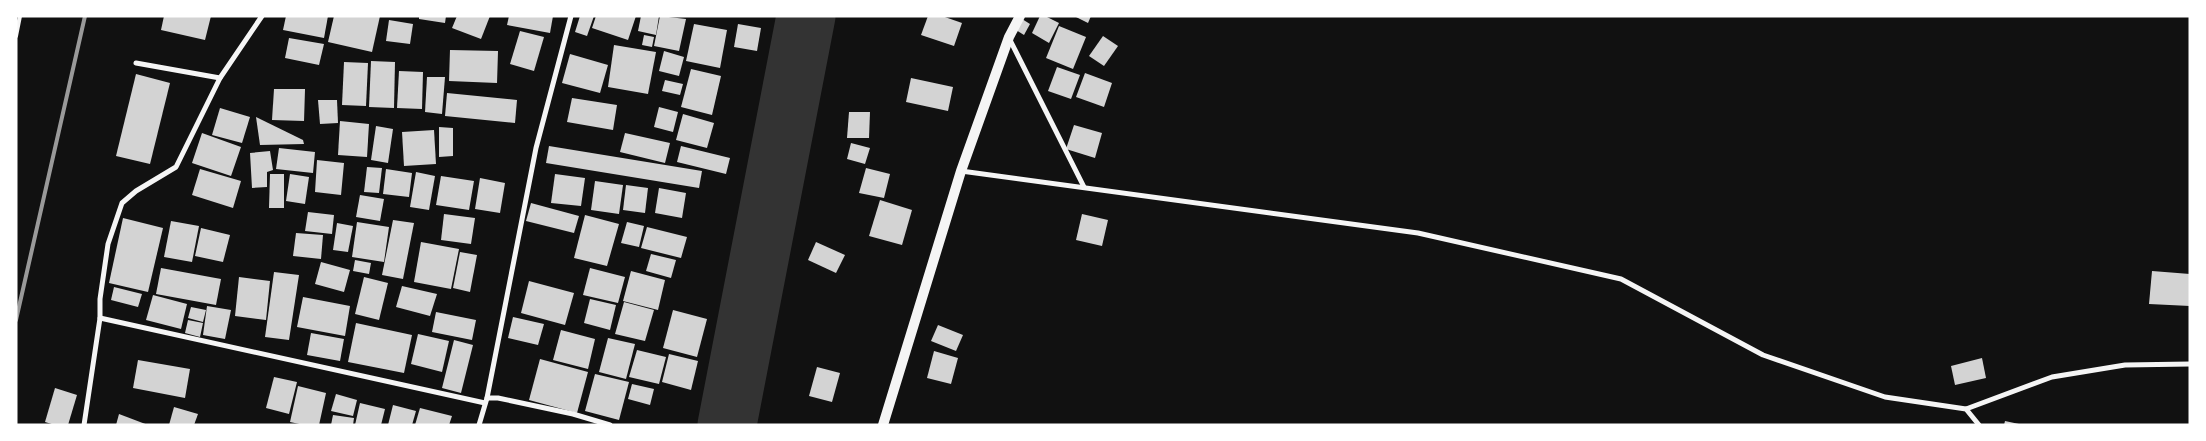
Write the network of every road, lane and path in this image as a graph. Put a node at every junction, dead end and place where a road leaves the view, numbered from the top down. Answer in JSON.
{"nodes":[{"id":1,"x":20,"y":16,"type":"edge"},
{"id":2,"x":262,"y":16,"type":"edge"},
{"id":3,"x":571,"y":16,"type":"edge"},
{"id":4,"x":1020,"y":16,"type":"edge"},
{"id":5,"x":16,"y":36,"type":"edge"},
{"id":6,"x":1009,"y":37,"type":"junction"},
{"id":7,"x":136,"y":62,"type":"dead end"},
{"id":8,"x":220,"y":78,"type":"junction"},
{"id":9,"x":961,"y":171,"type":"junction"},
{"id":10,"x":1084,"y":187,"type":"junction"},
{"id":11,"x":100,"y":318,"type":"junction"},
{"id":12,"x":2190,"y":364,"type":"edge"},
{"id":13,"x":486,"y":400,"type":"junction"},
{"id":14,"x":1966,"y":409,"type":"junction"},
{"id":15,"x":84,"y":425,"type":"edge"},
{"id":16,"x":480,"y":425,"type":"edge"},
{"id":17,"x":610,"y":425,"type":"edge"},
{"id":18,"x":883,"y":425,"type":"edge"},
{"id":19,"x":1979,"y":425,"type":"edge"}],
"edges":[{"from":1,"to":5,"type":"lane"},
{"from":2,"to":8,"type":"street"},
{"from":3,"to":13,"type":"street"},
{"from":4,"to":6,"type":"main road"},
{"from":6,"to":9,"type":"main road"},
{"from":6,"to":10,"type":"street"},
{"from":7,"to":8,"type":"street"},
{"from":8,"to":11,"type":"street"},
{"from":9,"to":10,"type":"street"},
{"from":9,"to":18,"type":"main road"},
{"from":10,"to":14,"type":"street"},
{"from":11,"to":13,"type":"street"},
{"from":11,"to":15,"type":"street"},
{"from":12,"to":14,"type":"street"},
{"from":13,"to":16,"type":"street"},
{"from":13,"to":17,"type":"street"},
{"from":14,"to":19,"type":"street"}]}
